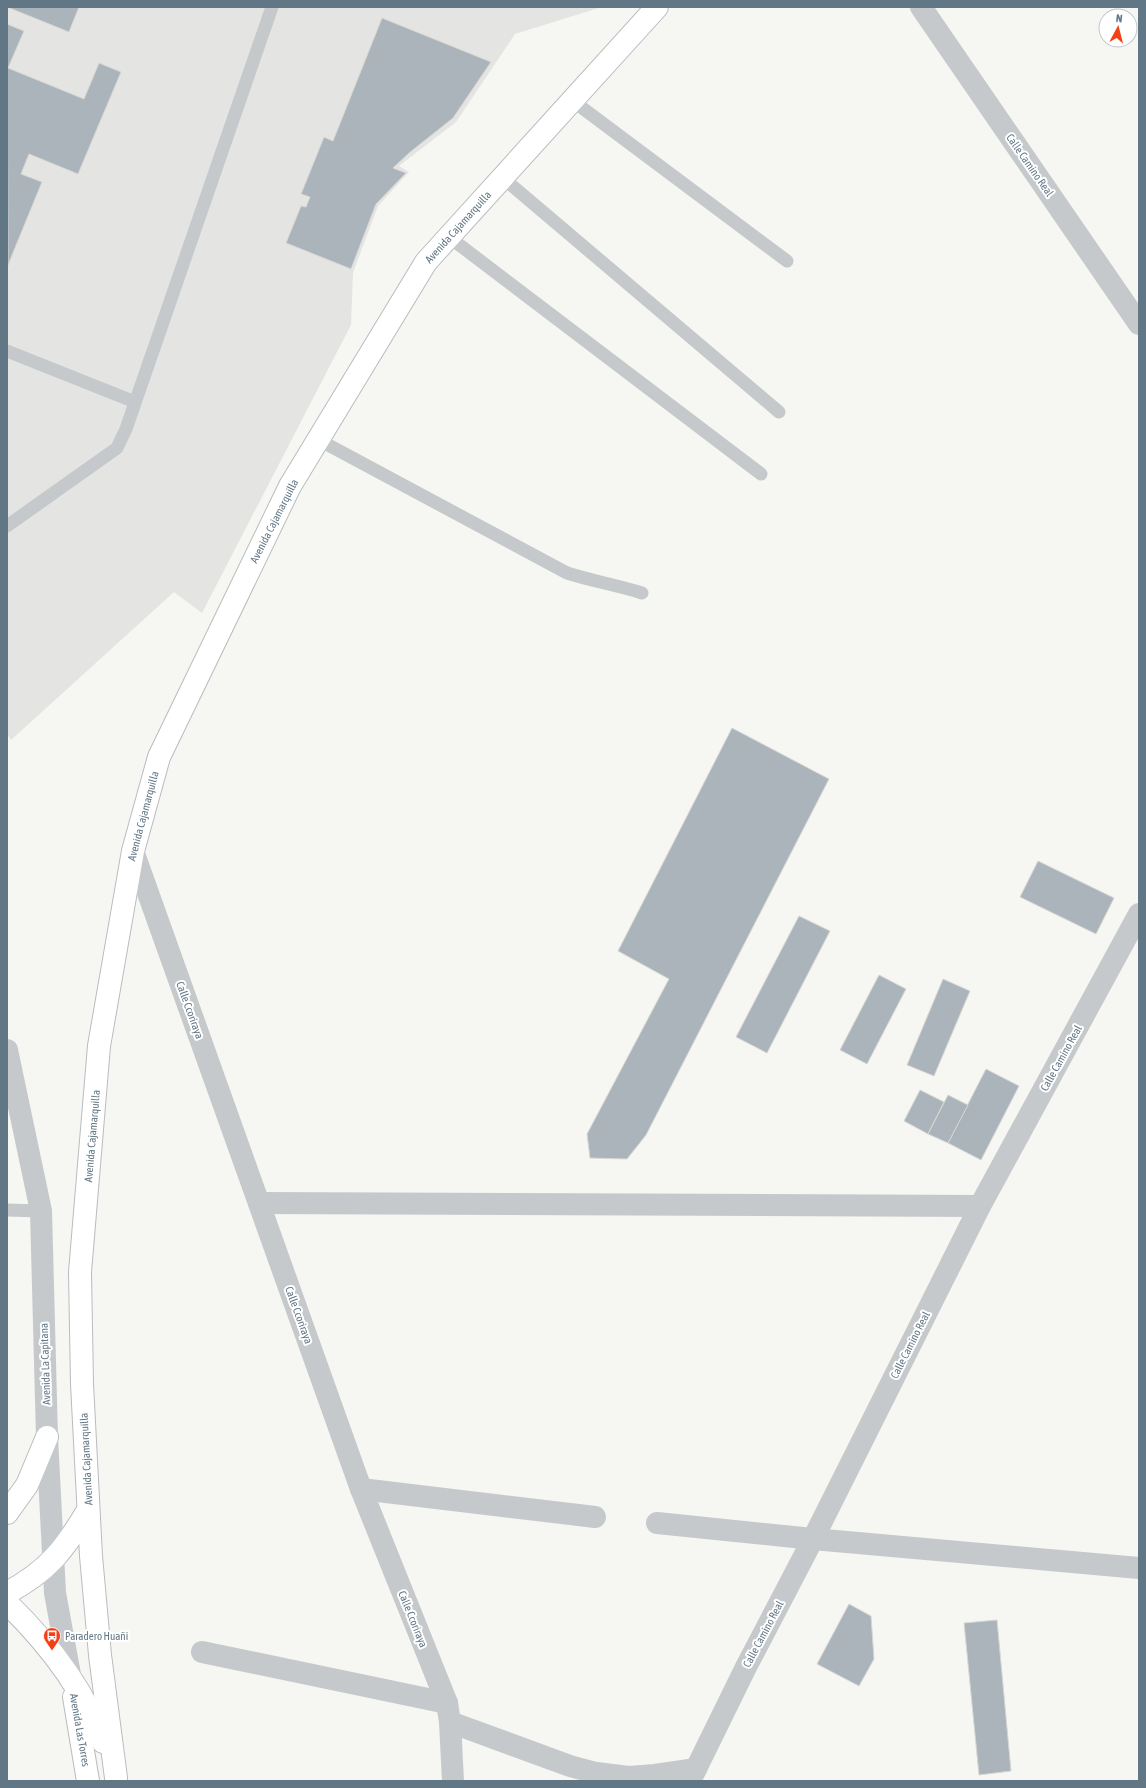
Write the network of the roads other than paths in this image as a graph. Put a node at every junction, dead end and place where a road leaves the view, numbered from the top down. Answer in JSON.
{"nodes":[{"id":1,"x":272,"y":7,"type":"edge"},
{"id":2,"x":657,"y":7,"type":"edge"},
{"id":3,"x":921,"y":7,"type":"edge"},
{"id":4,"x":573,"y":101,"type":"junction"},
{"id":5,"x":503,"y":178,"type":"junction"},
{"id":6,"x":449,"y":237,"type":"junction"},
{"id":7,"x":787,"y":261,"type":"dead end"},
{"id":8,"x":1139,"y":324,"type":"edge"},
{"id":9,"x":7,"y":351,"type":"edge"},
{"id":10,"x":135,"y":402,"type":"junction"},
{"id":11,"x":779,"y":412,"type":"dead end"},
{"id":12,"x":318,"y":440,"type":"junction"},
{"id":13,"x":761,"y":474,"type":"dead end"},
{"id":14,"x":7,"y":526,"type":"edge"},
{"id":15,"x":642,"y":593,"type":"dead end"},
{"id":16,"x":133,"y":851,"type":"junction"},
{"id":17,"x":1139,"y":914,"type":"edge"},
{"id":18,"x":7,"y":1050,"type":"edge"},
{"id":19,"x":259,"y":1203,"type":"junction"},
{"id":20,"x":980,"y":1206,"type":"junction"},
{"id":21,"x":7,"y":1210,"type":"edge"},
{"id":22,"x":41,"y":1211,"type":"junction"},
{"id":23,"x":47,"y":1437,"type":"junction"},
{"id":24,"x":361,"y":1489,"type":"junction"},
{"id":25,"x":88,"y":1510,"type":"junction"},
{"id":26,"x":7,"y":1513,"type":"edge"},
{"id":27,"x":595,"y":1517,"type":"dead end"},
{"id":28,"x":657,"y":1523,"type":"dead end"},
{"id":29,"x":813,"y":1539,"type":"junction"},
{"id":30,"x":53,"y":1561,"type":"junction"},
{"id":31,"x":1139,"y":1568,"type":"edge"},
{"id":32,"x":7,"y":1593,"type":"edge"},
{"id":33,"x":7,"y":1603,"type":"edge"},
{"id":34,"x":202,"y":1652,"type":"dead end"},
{"id":35,"x":71,"y":1680,"type":"junction"},
{"id":36,"x":449,"y":1712,"type":"junction"},
{"id":37,"x":693,"y":1775,"type":"edge"},
{"id":38,"x":116,"y":1780,"type":"edge"},
{"id":39,"x":88,"y":1781,"type":"edge"},
{"id":40,"x":453,"y":1781,"type":"edge"}],
"edges":[{"from":1,"to":10,"type":"lane"},
{"from":2,"to":4,"type":"main road","name":"Avenida Cajamarquilla"},
{"from":3,"to":8,"type":"street","name":"Calle Camino Real"},
{"from":4,"to":5,"type":"main road","name":"Avenida Cajamarquilla"},
{"from":4,"to":7,"type":"lane"},
{"from":5,"to":6,"type":"main road","name":"Avenida Cajamarquilla"},
{"from":5,"to":11,"type":"lane"},
{"from":6,"to":12,"type":"main road","name":"Avenida Cajamarquilla"},
{"from":6,"to":13,"type":"lane"},
{"from":9,"to":10,"type":"lane"},
{"from":10,"to":14,"type":"lane"},
{"from":12,"to":15,"type":"lane"},
{"from":12,"to":16,"type":"main road","name":"Avenida Cajamarquilla"},
{"from":16,"to":19,"type":"street","name":"Calle Ccoriraya"},
{"from":16,"to":25,"type":"main road","name":"Avenida Cajamarquilla"},
{"from":17,"to":20,"type":"street","name":"Calle Camino Real"},
{"from":18,"to":22,"type":"street","name":"Avenida La Capitana"},
{"from":19,"to":20,"type":"street"},
{"from":19,"to":24,"type":"street","name":"Calle Ccoriraya"},
{"from":20,"to":29,"type":"street","name":"Calle Camino Real"},
{"from":21,"to":22,"type":"lane"},
{"from":22,"to":23,"type":"street","name":"Avenida La Capitana"},
{"from":23,"to":26,"type":"main road"},
{"from":23,"to":30,"type":"street","name":"Avenida La Capitana"},
{"from":24,"to":27,"type":"street"},
{"from":24,"to":36,"type":"street","name":"Calle Ccoriraya"},
{"from":25,"to":30,"type":"main road"},
{"from":25,"to":38,"type":"main road","name":"Avenida Cajamarquilla"},
{"from":28,"to":29,"type":"street"},
{"from":29,"to":31,"type":"street"},
{"from":29,"to":37,"type":"street","name":"Calle Camino Real"},
{"from":30,"to":32,"type":"main road"},
{"from":30,"to":35,"type":"street","name":"Avenida La Capitana"},
{"from":33,"to":35,"type":"main road","name":"Avenida Las Torres"},
{"from":34,"to":36,"type":"street"},
{"from":35,"to":38,"type":"main road","name":"Avenida Las Torres"},
{"from":35,"to":39,"type":"main road","name":"Avenida Las Torres"},
{"from":36,"to":37,"type":"street"},
{"from":36,"to":40,"type":"street","name":"Calle Ccoriraya"}]}
